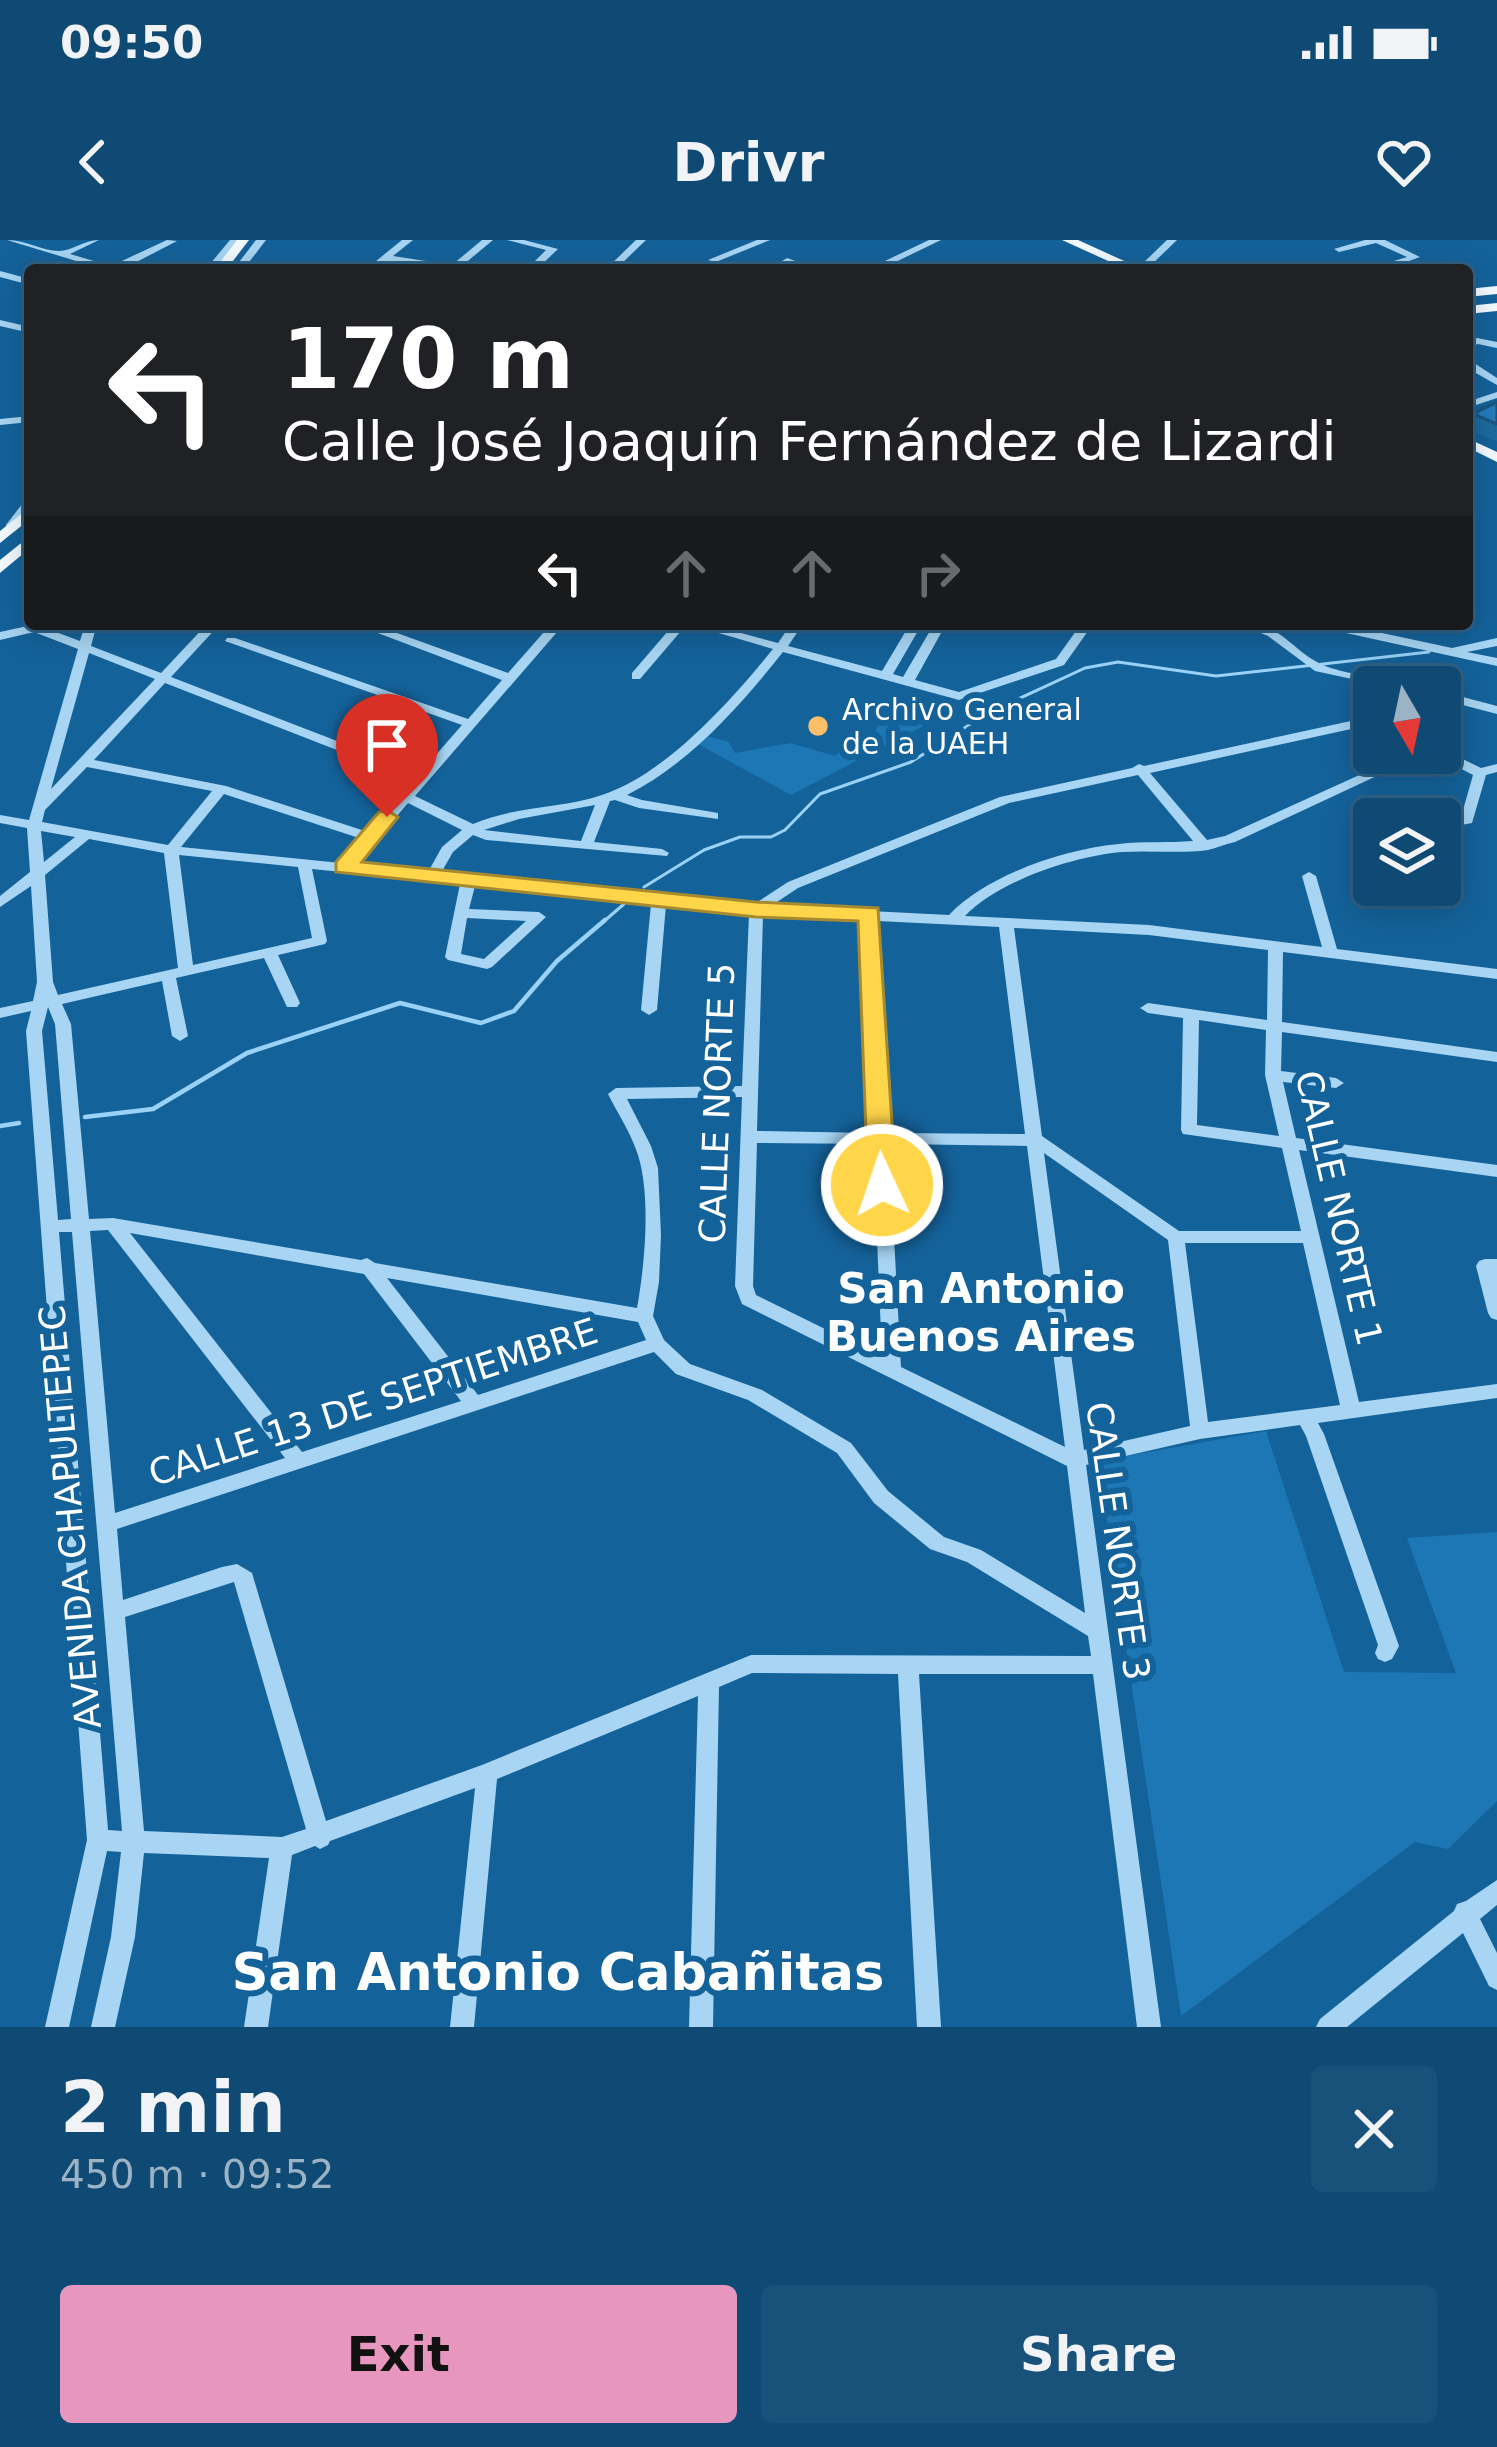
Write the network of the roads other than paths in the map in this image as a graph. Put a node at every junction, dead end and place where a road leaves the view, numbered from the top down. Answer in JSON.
{"nodes":[{"id":1,"x":94,"y":240,"type":"edge"},
{"id":2,"x":245,"y":240,"type":"edge"},
{"id":3,"x":261,"y":240,"type":"edge"},
{"id":4,"x":408,"y":240,"type":"edge"},
{"id":5,"x":488,"y":240,"type":"edge"},
{"id":6,"x":512,"y":240,"type":"edge"},
{"id":7,"x":641,"y":240,"type":"edge"},
{"id":8,"x":765,"y":240,"type":"edge"},
{"id":9,"x":936,"y":240,"type":"edge"},
{"id":10,"x":952,"y":240,"type":"edge"},
{"id":11,"x":1053,"y":240,"type":"edge"},
{"id":12,"x":1068,"y":240,"type":"edge"},
{"id":13,"x":1078,"y":240,"type":"edge"},
{"id":14,"x":1172,"y":240,"type":"edge"},
{"id":15,"x":1377,"y":240,"type":"edge"},
{"id":16,"x":6,"y":241,"type":"edge"},
{"id":17,"x":171,"y":241,"type":"edge"},
{"id":18,"x":1093,"y":245,"type":"edge"},
{"id":19,"x":1339,"y":245,"type":"edge"},
{"id":20,"x":918,"y":253,"type":"junction"},
{"id":21,"x":62,"y":254,"type":"junction"},
{"id":22,"x":385,"y":258,"type":"junction"},
{"id":23,"x":712,"y":260,"type":"dead end"},
{"id":24,"x":787,"y":261,"type":"dead end"},
{"id":25,"x":97,"y":264,"type":"edge"},
{"id":26,"x":124,"y":264,"type":"edge"},
{"id":27,"x":218,"y":264,"type":"edge"},
{"id":28,"x":243,"y":264,"type":"edge"},
{"id":29,"x":378,"y":264,"type":"edge"},
{"id":30,"x":422,"y":264,"type":"edge"},
{"id":31,"x":459,"y":264,"type":"edge"},
{"id":32,"x":537,"y":264,"type":"edge"},
{"id":33,"x":616,"y":264,"type":"edge"},
{"id":34,"x":795,"y":264,"type":"edge"},
{"id":35,"x":888,"y":264,"type":"edge"},
{"id":36,"x":899,"y":264,"type":"edge"},
{"id":37,"x":1097,"y":264,"type":"edge"},
{"id":38,"x":1117,"y":264,"type":"edge"},
{"id":39,"x":1132,"y":264,"type":"edge"},
{"id":40,"x":1147,"y":264,"type":"edge"},
{"id":41,"x":1393,"y":264,"type":"edge"},
{"id":42,"x":24,"y":509,"type":"edge"},
{"id":43,"x":5,"y":533,"type":"edge"},
{"id":44,"x":24,"y":546,"type":"edge"},
{"id":45,"x":0,"y":568,"type":"edge"},
{"id":46,"x":40,"y":630,"type":"edge"},
{"id":47,"x":89,"y":630,"type":"edge"},
{"id":48,"x":208,"y":630,"type":"edge"},
{"id":49,"x":377,"y":630,"type":"edge"},
{"id":50,"x":553,"y":630,"type":"edge"},
{"id":51,"x":676,"y":630,"type":"edge"},
{"id":52,"x":715,"y":630,"type":"edge"},
{"id":53,"x":793,"y":630,"type":"edge"},
{"id":54,"x":913,"y":630,"type":"edge"},
{"id":55,"x":937,"y":630,"type":"edge"},
{"id":56,"x":1083,"y":630,"type":"edge"},
{"id":57,"x":1263,"y":630,"type":"edge"},
{"id":58,"x":1351,"y":630,"type":"edge"},
{"id":59,"x":230,"y":641,"type":"dead end"},
{"id":60,"x":1497,"y":642,"type":"edge"},
{"id":61,"x":82,"y":648,"type":"junction"},
{"id":62,"x":781,"y":649,"type":"junction"},
{"id":63,"x":1447,"y":651,"type":"junction"},
{"id":64,"x":1497,"y":662,"type":"edge"},
{"id":65,"x":1353,"y":675,"type":"edge"},
{"id":66,"x":163,"y":676,"type":"junction"},
{"id":67,"x":636,"y":676,"type":"dead end"},
{"id":68,"x":886,"y":676,"type":"junction"},
{"id":69,"x":509,"y":678,"type":"junction"},
{"id":70,"x":908,"y":682,"type":"junction"},
{"id":71,"x":1461,"y":700,"type":"edge"},
{"id":72,"x":1497,"y":710,"type":"edge"},
{"id":73,"x":471,"y":724,"type":"junction"},
{"id":74,"x":1353,"y":724,"type":"edge"},
{"id":75,"x":86,"y":761,"type":"junction"},
{"id":76,"x":1461,"y":763,"type":"edge"},
{"id":77,"x":1139,"y":768,"type":"junction"},
{"id":78,"x":1497,"y":768,"type":"edge"},
{"id":79,"x":1480,"y":773,"type":"junction"},
{"id":80,"x":1373,"y":774,"type":"edge"},
{"id":81,"x":420,"y":778,"type":"junction"},
{"id":82,"x":221,"y":789,"type":"junction"},
{"id":83,"x":405,"y":796,"type":"junction"},
{"id":84,"x":610,"y":798,"type":"junction"},
{"id":85,"x":713,"y":816,"type":"dead end"},
{"id":86,"x":37,"y":818,"type":"junction"},
{"id":87,"x":0,"y":819,"type":"edge"},
{"id":88,"x":1461,"y":821,"type":"edge"},
{"id":89,"x":474,"y":832,"type":"junction"},
{"id":90,"x":85,"y":836,"type":"junction"},
{"id":91,"x":369,"y":837,"type":"junction"},
{"id":92,"x":586,"y":845,"type":"junction"},
{"id":93,"x":1204,"y":846,"type":"junction"},
{"id":94,"x":170,"y":850,"type":"junction"},
{"id":95,"x":662,"y":853,"type":"dead end"},
{"id":96,"x":304,"y":863,"type":"junction"},
{"id":97,"x":345,"y":867,"type":"junction"},
{"id":98,"x":37,"y":874,"type":"junction"},
{"id":99,"x":433,"y":875,"type":"junction"},
{"id":100,"x":1309,"y":876,"type":"dead end"},
{"id":101,"x":469,"y":879,"type":"junction"},
{"id":102,"x":659,"y":898,"type":"junction"},
{"id":103,"x":0,"y":903,"type":"edge"},
{"id":104,"x":756,"y":910,"type":"junction"},
{"id":105,"x":460,"y":913,"type":"junction"},
{"id":106,"x":870,"y":914,"type":"junction"},
{"id":107,"x":955,"y":918,"type":"junction"},
{"id":108,"x":1006,"y":921,"type":"junction"},
{"id":109,"x":1276,"y":947,"type":"junction"},
{"id":110,"x":269,"y":953,"type":"junction"},
{"id":111,"x":1331,"y":954,"type":"junction"},
{"id":112,"x":186,"y":970,"type":"junction"},
{"id":113,"x":168,"y":974,"type":"junction"},
{"id":114,"x":1497,"y":974,"type":"edge"},
{"id":115,"x":46,"y":996,"type":"junction"},
{"id":116,"x":292,"y":1004,"type":"dead end"},
{"id":117,"x":1148,"y":1008,"type":"dead end"},
{"id":118,"x":649,"y":1010,"type":"dead end"},
{"id":119,"x":0,"y":1012,"type":"edge"},
{"id":120,"x":1191,"y":1014,"type":"junction"},
{"id":121,"x":1272,"y":1025,"type":"junction"},
{"id":122,"x":180,"y":1036,"type":"dead end"},
{"id":123,"x":1497,"y":1058,"type":"edge"},
{"id":124,"x":1273,"y":1075,"type":"junction"},
{"id":125,"x":1336,"y":1083,"type":"dead end"},
{"id":126,"x":752,"y":1091,"type":"junction"},
{"id":127,"x":748,"y":1137,"type":"junction"},
{"id":128,"x":879,"y":1138,"type":"junction"},
{"id":129,"x":1037,"y":1141,"type":"junction"},
{"id":130,"x":1288,"y":1142,"type":"junction"},
{"id":131,"x":1497,"y":1171,"type":"edge"},
{"id":132,"x":80,"y":1224,"type":"junction"},
{"id":133,"x":113,"y":1224,"type":"junction"},
{"id":134,"x":52,"y":1226,"type":"junction"},
{"id":135,"x":1176,"y":1237,"type":"junction"},
{"id":136,"x":1308,"y":1237,"type":"junction"},
{"id":137,"x":367,"y":1265,"type":"junction"},
{"id":138,"x":1491,"y":1266,"type":"edge"},
{"id":139,"x":1497,"y":1313,"type":"edge"},
{"id":140,"x":644,"y":1316,"type":"junction"},
{"id":141,"x":657,"y":1344,"type":"junction"},
{"id":142,"x":892,"y":1372,"type":"junction"},
{"id":143,"x":1497,"y":1391,"type":"edge"},
{"id":144,"x":472,"y":1403,"type":"junction"},
{"id":145,"x":1351,"y":1410,"type":"junction"},
{"id":146,"x":1304,"y":1416,"type":"junction"},
{"id":147,"x":1200,"y":1431,"type":"junction"},
{"id":148,"x":298,"y":1460,"type":"junction"},
{"id":149,"x":1072,"y":1460,"type":"junction"},
{"id":150,"x":109,"y":1523,"type":"junction"},
{"id":151,"x":115,"y":1612,"type":"junction"},
{"id":152,"x":1097,"y":1631,"type":"junction"},
{"id":153,"x":1384,"y":1653,"type":"dead end"},
{"id":154,"x":908,"y":1663,"type":"junction"},
{"id":155,"x":1102,"y":1665,"type":"junction"},
{"id":156,"x":709,"y":1680,"type":"junction"},
{"id":157,"x":487,"y":1773,"type":"junction"},
{"id":158,"x":320,"y":1838,"type":"junction"},
{"id":159,"x":98,"y":1840,"type":"junction"},
{"id":160,"x":134,"y":1840,"type":"junction"},
{"id":161,"x":282,"y":1849,"type":"junction"},
{"id":162,"x":1497,"y":1891,"type":"edge"},
{"id":163,"x":1465,"y":1912,"type":"junction"},
{"id":164,"x":1497,"y":1978,"type":"edge"},
{"id":165,"x":57,"y":2027,"type":"edge"},
{"id":166,"x":103,"y":2027,"type":"edge"},
{"id":167,"x":256,"y":2027,"type":"edge"},
{"id":168,"x":461,"y":2027,"type":"edge"},
{"id":169,"x":700,"y":2027,"type":"edge"},
{"id":170,"x":929,"y":2027,"type":"edge"},
{"id":171,"x":1149,"y":2027,"type":"edge"},
{"id":172,"x":1328,"y":2027,"type":"edge"}],
"edges":[{"from":1,"to":21,"type":"street"},
{"from":2,"to":27,"type":"street"},
{"from":3,"to":28,"type":"street"},
{"from":4,"to":22,"type":"street"},
{"from":5,"to":31,"type":"street"},
{"from":6,"to":32,"type":"street"},
{"from":7,"to":33,"type":"street"},
{"from":8,"to":23,"type":"street"},
{"from":9,"to":20,"type":"street"},
{"from":10,"to":20,"type":"street"},
{"from":11,"to":37,"type":"main road"},
{"from":12,"to":18,"type":"main road"},
{"from":13,"to":18,"type":"main road"},
{"from":14,"to":40,"type":"street"},
{"from":15,"to":19,"type":"street"},
{"from":15,"to":41,"type":"street"},
{"from":16,"to":21,"type":"street"},
{"from":17,"to":26,"type":"street"},
{"from":18,"to":38,"type":"main road"},
{"from":18,"to":39,"type":"main road"},
{"from":20,"to":35,"type":"street"},
{"from":20,"to":36,"type":"street"},
{"from":21,"to":25,"type":"street"},
{"from":22,"to":29,"type":"street"},
{"from":22,"to":30,"type":"street"},
{"from":24,"to":34,"type":"street"},
{"from":42,"to":43,"type":"street"},
{"from":44,"to":45,"type":"main road"},
{"from":46,"to":61,"type":"street"},
{"from":47,"to":61,"type":"street"},
{"from":48,"to":66,"type":"street"},
{"from":49,"to":69,"type":"street"},
{"from":50,"to":69,"type":"street"},
{"from":51,"to":67,"type":"street"},
{"from":52,"to":62,"type":"street"},
{"from":53,"to":62,"type":"street"},
{"from":54,"to":68,"type":"street"},
{"from":55,"to":70,"type":"street"},
{"from":56,"to":70,"type":"street"},
{"from":57,"to":65,"type":"street"},
{"from":58,"to":63,"type":"street"},
{"from":59,"to":73,"type":"street"},
{"from":60,"to":63,"type":"street"},
{"from":61,"to":66,"type":"street"},
{"from":61,"to":86,"type":"street"},
{"from":62,"to":68,"type":"street"},
{"from":62,"to":84,"type":"street"},
{"from":63,"to":64,"type":"street"},
{"from":66,"to":75,"type":"street"},
{"from":66,"to":81,"type":"street"},
{"from":68,"to":70,"type":"street"},
{"from":69,"to":73,"type":"street"},
{"from":71,"to":72,"type":"street"},
{"from":73,"to":81,"type":"street"},
{"from":74,"to":77,"type":"street"},
{"from":75,"to":82,"type":"street"},
{"from":75,"to":86,"type":"street"},
{"from":76,"to":79,"type":"street"},
{"from":77,"to":93,"type":"street"},
{"from":77,"to":104,"type":"street"},
{"from":78,"to":79,"type":"street"},
{"from":79,"to":88,"type":"street"},
{"from":80,"to":93,"type":"street"},
{"from":81,"to":83,"type":"street"},
{"from":82,"to":91,"type":"street"},
{"from":82,"to":94,"type":"street"},
{"from":83,"to":89,"type":"street"},
{"from":83,"to":91,"type":"street"},
{"from":84,"to":85,"type":"street"},
{"from":84,"to":89,"type":"street"},
{"from":84,"to":92,"type":"street"},
{"from":86,"to":87,"type":"street"},
{"from":86,"to":90,"type":"street"},
{"from":86,"to":98,"type":"street"},
{"from":89,"to":92,"type":"street"},
{"from":89,"to":99,"type":"street"},
{"from":90,"to":94,"type":"street"},
{"from":90,"to":98,"type":"street"},
{"from":91,"to":97,"type":"street"},
{"from":92,"to":95,"type":"street"},
{"from":93,"to":107,"type":"street"},
{"from":94,"to":96,"type":"street"},
{"from":94,"to":112,"type":"street"},
{"from":96,"to":97,"type":"street"},
{"from":96,"to":110,"type":"street"},
{"from":97,"to":99,"type":"street"},
{"from":98,"to":103,"type":"street"},
{"from":98,"to":115,"type":"street"},
{"from":99,"to":101,"type":"street"},
{"from":100,"to":111,"type":"street"},
{"from":101,"to":102,"type":"street"},
{"from":101,"to":105,"type":"street"},
{"from":102,"to":104,"type":"street"},
{"from":102,"to":118,"type":"street"},
{"from":104,"to":106,"type":"street"},
{"from":104,"to":126,"type":"street","name":"CALLE NORTE 5"},
{"from":105,"to":105,"type":"street"},
{"from":106,"to":107,"type":"street"},
{"from":106,"to":128,"type":"street"},
{"from":107,"to":108,"type":"street"},
{"from":108,"to":109,"type":"street"},
{"from":108,"to":129,"type":"street","name":"CALLE NORTE 3"},
{"from":109,"to":111,"type":"street"},
{"from":109,"to":121,"type":"street","name":"CALLE NORTE 1"},
{"from":110,"to":112,"type":"street"},
{"from":110,"to":116,"type":"street"},
{"from":111,"to":114,"type":"street"},
{"from":112,"to":113,"type":"street"},
{"from":113,"to":115,"type":"street"},
{"from":113,"to":122,"type":"street"},
{"from":115,"to":119,"type":"street"},
{"from":115,"to":132,"type":"street","name":"AVENIDA CHAPULTEPEC"},
{"from":115,"to":134,"type":"street","name":"AVENIDA CHAPULTEPEC"},
{"from":117,"to":120,"type":"street"},
{"from":120,"to":121,"type":"street"},
{"from":120,"to":130,"type":"street"},
{"from":121,"to":123,"type":"street"},
{"from":121,"to":124,"type":"street","name":"CALLE NORTE 1"},
{"from":124,"to":125,"type":"street"},
{"from":124,"to":130,"type":"street","name":"CALLE NORTE 1"},
{"from":126,"to":127,"type":"street","name":"CALLE NORTE 5"},
{"from":126,"to":140,"type":"street"},
{"from":127,"to":128,"type":"street"},
{"from":127,"to":142,"type":"street","name":"CALLE NORTE 5"},
{"from":128,"to":129,"type":"street"},
{"from":128,"to":142,"type":"street"},
{"from":129,"to":135,"type":"street"},
{"from":129,"to":149,"type":"street","name":"CALLE NORTE 3"},
{"from":130,"to":131,"type":"street"},
{"from":130,"to":136,"type":"street","name":"CALLE NORTE 1"},
{"from":132,"to":133,"type":"street"},
{"from":132,"to":134,"type":"street"},
{"from":132,"to":150,"type":"street","name":"AVENIDA CHAPULTEPEC"},
{"from":133,"to":137,"type":"street"},
{"from":133,"to":148,"type":"street"},
{"from":134,"to":159,"type":"street","name":"AVENIDA CHAPULTEPEC"},
{"from":135,"to":136,"type":"street"},
{"from":135,"to":147,"type":"street"},
{"from":136,"to":145,"type":"street","name":"CALLE NORTE 1"},
{"from":137,"to":140,"type":"street"},
{"from":137,"to":144,"type":"street"},
{"from":138,"to":139,"type":"street"},
{"from":140,"to":141,"type":"street"},
{"from":141,"to":144,"type":"street","name":"CALLE 13 DE SEPTIEMBRE"},
{"from":141,"to":152,"type":"street"},
{"from":142,"to":149,"type":"street"},
{"from":143,"to":145,"type":"street"},
{"from":144,"to":148,"type":"street","name":"CALLE 13 DE SEPTIEMBRE"},
{"from":145,"to":146,"type":"street"},
{"from":146,"to":147,"type":"street"},
{"from":146,"to":153,"type":"street"},
{"from":147,"to":149,"type":"street"},
{"from":148,"to":150,"type":"street","name":"CALLE 13 DE SEPTIEMBRE"},
{"from":149,"to":152,"type":"street","name":"CALLE NORTE 3"},
{"from":150,"to":151,"type":"street","name":"AVENIDA CHAPULTEPEC"},
{"from":151,"to":158,"type":"street"},
{"from":151,"to":160,"type":"street","name":"AVENIDA CHAPULTEPEC"},
{"from":152,"to":155,"type":"street","name":"CALLE NORTE 3"},
{"from":154,"to":155,"type":"street"},
{"from":154,"to":156,"type":"street"},
{"from":154,"to":170,"type":"street"},
{"from":155,"to":171,"type":"street","name":"CALLE NORTE 3"},
{"from":156,"to":157,"type":"street"},
{"from":156,"to":169,"type":"street"},
{"from":157,"to":158,"type":"street"},
{"from":157,"to":168,"type":"street"},
{"from":158,"to":161,"type":"street"},
{"from":159,"to":160,"type":"street"},
{"from":159,"to":165,"type":"street","name":"AVENIDA CHAPULTEPEC"},
{"from":160,"to":161,"type":"street"},
{"from":160,"to":166,"type":"street","name":"AVENIDA CHAPULTEPEC"},
{"from":161,"to":167,"type":"street"},
{"from":162,"to":163,"type":"street"},
{"from":163,"to":164,"type":"street"},
{"from":163,"to":172,"type":"street"}]}
